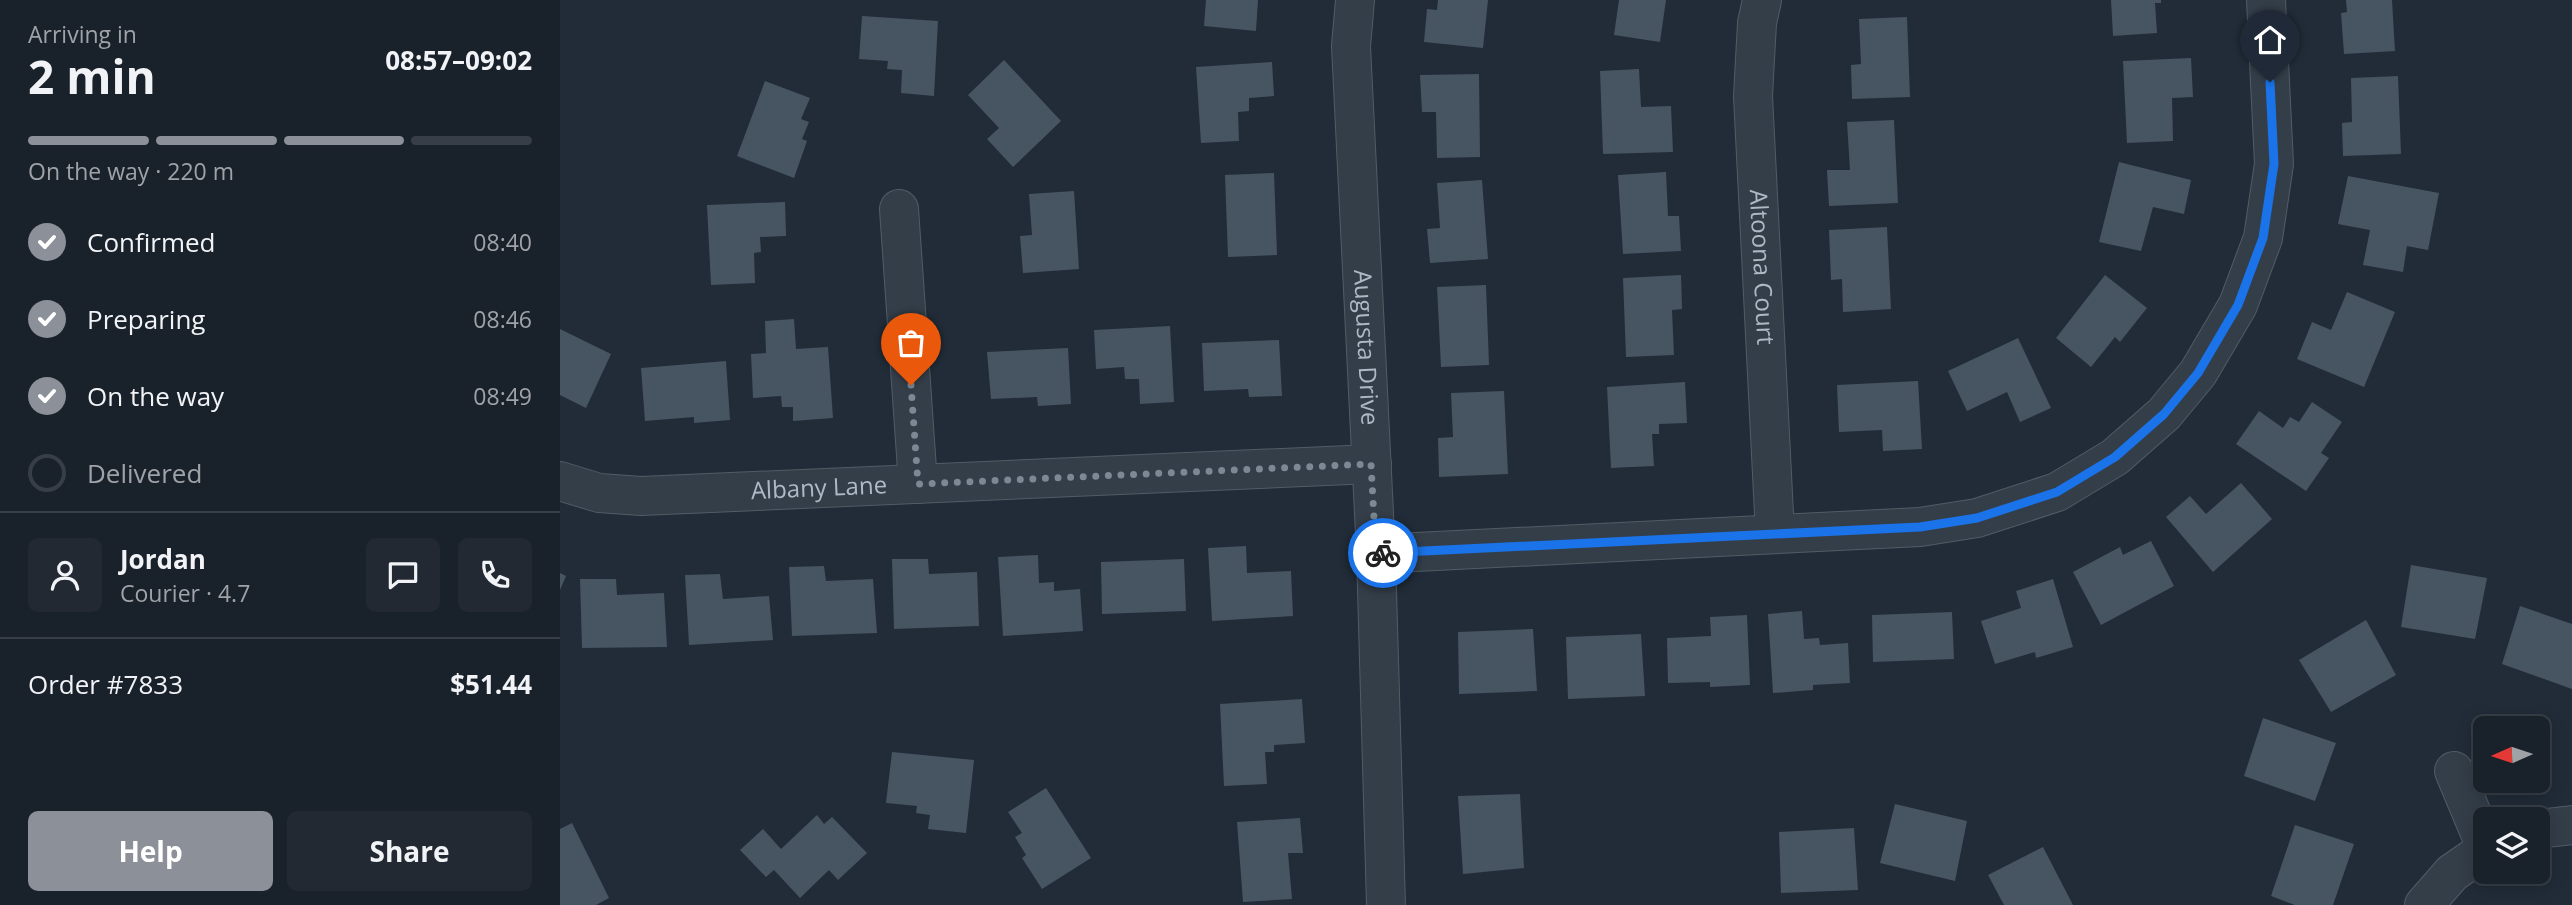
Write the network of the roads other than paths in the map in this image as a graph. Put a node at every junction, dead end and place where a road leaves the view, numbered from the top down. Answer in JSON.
{"nodes":[{"id":1,"x":1355,"y":0,"type":"edge"},
{"id":2,"x":1762,"y":0,"type":"edge"},
{"id":3,"x":2266,"y":0,"type":"edge"},
{"id":4,"x":899,"y":209,"type":"dead end"},
{"id":5,"x":1371,"y":464,"type":"junction"},
{"id":6,"x":560,"y":481,"type":"edge"},
{"id":7,"x":918,"y":484,"type":"junction"},
{"id":8,"x":1775,"y":534,"type":"junction"},
{"id":9,"x":1376,"y":554,"type":"junction"},
{"id":10,"x":2455,"y":771,"type":"dead end"},
{"id":11,"x":2473,"y":817,"type":"edge"},
{"id":12,"x":2572,"y":825,"type":"edge"},
{"id":13,"x":2550,"y":828,"type":"edge"},
{"id":14,"x":2473,"y":857,"type":"edge"},
{"id":15,"x":1386,"y":905,"type":"edge"},
{"id":16,"x":2424,"y":905,"type":"edge"}],
"edges":[{"from":1,"to":5,"type":"street","name":"Augusta Drive"},
{"from":2,"to":8,"type":"street","name":"Altoona Court"},
{"from":3,"to":8,"type":"street"},
{"from":4,"to":7,"type":"street"},
{"from":5,"to":7,"type":"street","name":"Albany Lane"},
{"from":5,"to":9,"type":"street","name":"Augusta Drive"},
{"from":6,"to":7,"type":"street","name":"Albany Lane"},
{"from":8,"to":9,"type":"street"},
{"from":9,"to":15,"type":"street","name":"Augusta Drive"},
{"from":10,"to":11,"type":"street"},
{"from":12,"to":13,"type":"street"},
{"from":14,"to":16,"type":"street"}]}
